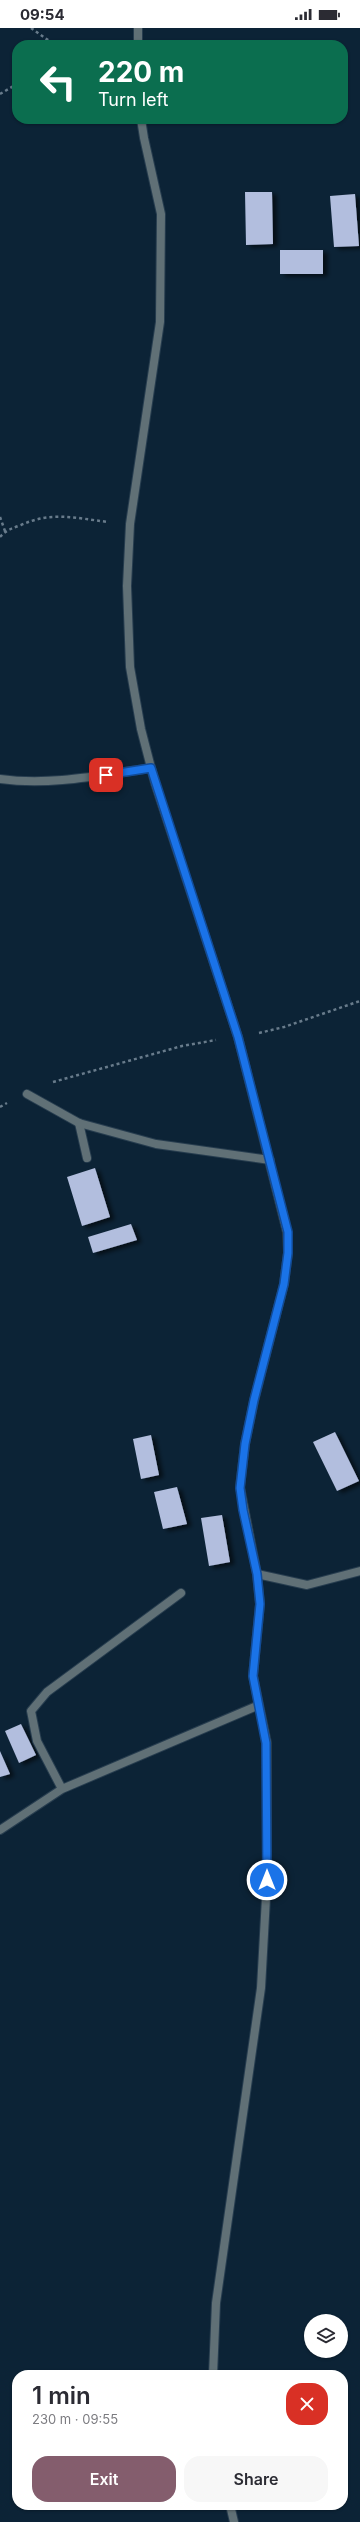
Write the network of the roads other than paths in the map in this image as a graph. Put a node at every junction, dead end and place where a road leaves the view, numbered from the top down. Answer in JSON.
{"nodes":[{"id":1,"x":138,"y":28,"type":"edge"},
{"id":2,"x":138,"y":40,"type":"edge"},
{"id":3,"x":143,"y":124,"type":"edge"},
{"id":4,"x":151,"y":768,"type":"junction"},
{"id":5,"x":0,"y":779,"type":"edge"},
{"id":6,"x":27,"y":1094,"type":"road end"},
{"id":7,"x":79,"y":1123,"type":"junction"},
{"id":8,"x":87,"y":1158,"type":"dead end"},
{"id":9,"x":270,"y":1160,"type":"junction"},
{"id":10,"x":360,"y":1571,"type":"edge"},
{"id":11,"x":257,"y":1574,"type":"junction"},
{"id":12,"x":181,"y":1593,"type":"dead end"},
{"id":13,"x":259,"y":1705,"type":"junction"},
{"id":14,"x":62,"y":1789,"type":"junction"},
{"id":15,"x":0,"y":1830,"type":"edge"},
{"id":16,"x":213,"y":2370,"type":"edge"},
{"id":17,"x":231,"y":2510,"type":"edge"},
{"id":18,"x":234,"y":2522,"type":"edge"}],
"edges":[{"from":1,"to":2,"type":"street"},
{"from":3,"to":4,"type":"street"},
{"from":4,"to":5,"type":"street"},
{"from":4,"to":9,"type":"street"},
{"from":6,"to":7,"type":"street"},
{"from":7,"to":8,"type":"street"},
{"from":7,"to":9,"type":"street"},
{"from":9,"to":11,"type":"street"},
{"from":10,"to":11,"type":"street"},
{"from":11,"to":13,"type":"street"},
{"from":12,"to":14,"type":"street"},
{"from":13,"to":14,"type":"street"},
{"from":13,"to":16,"type":"street"},
{"from":14,"to":15,"type":"street"},
{"from":17,"to":18,"type":"street"}]}
